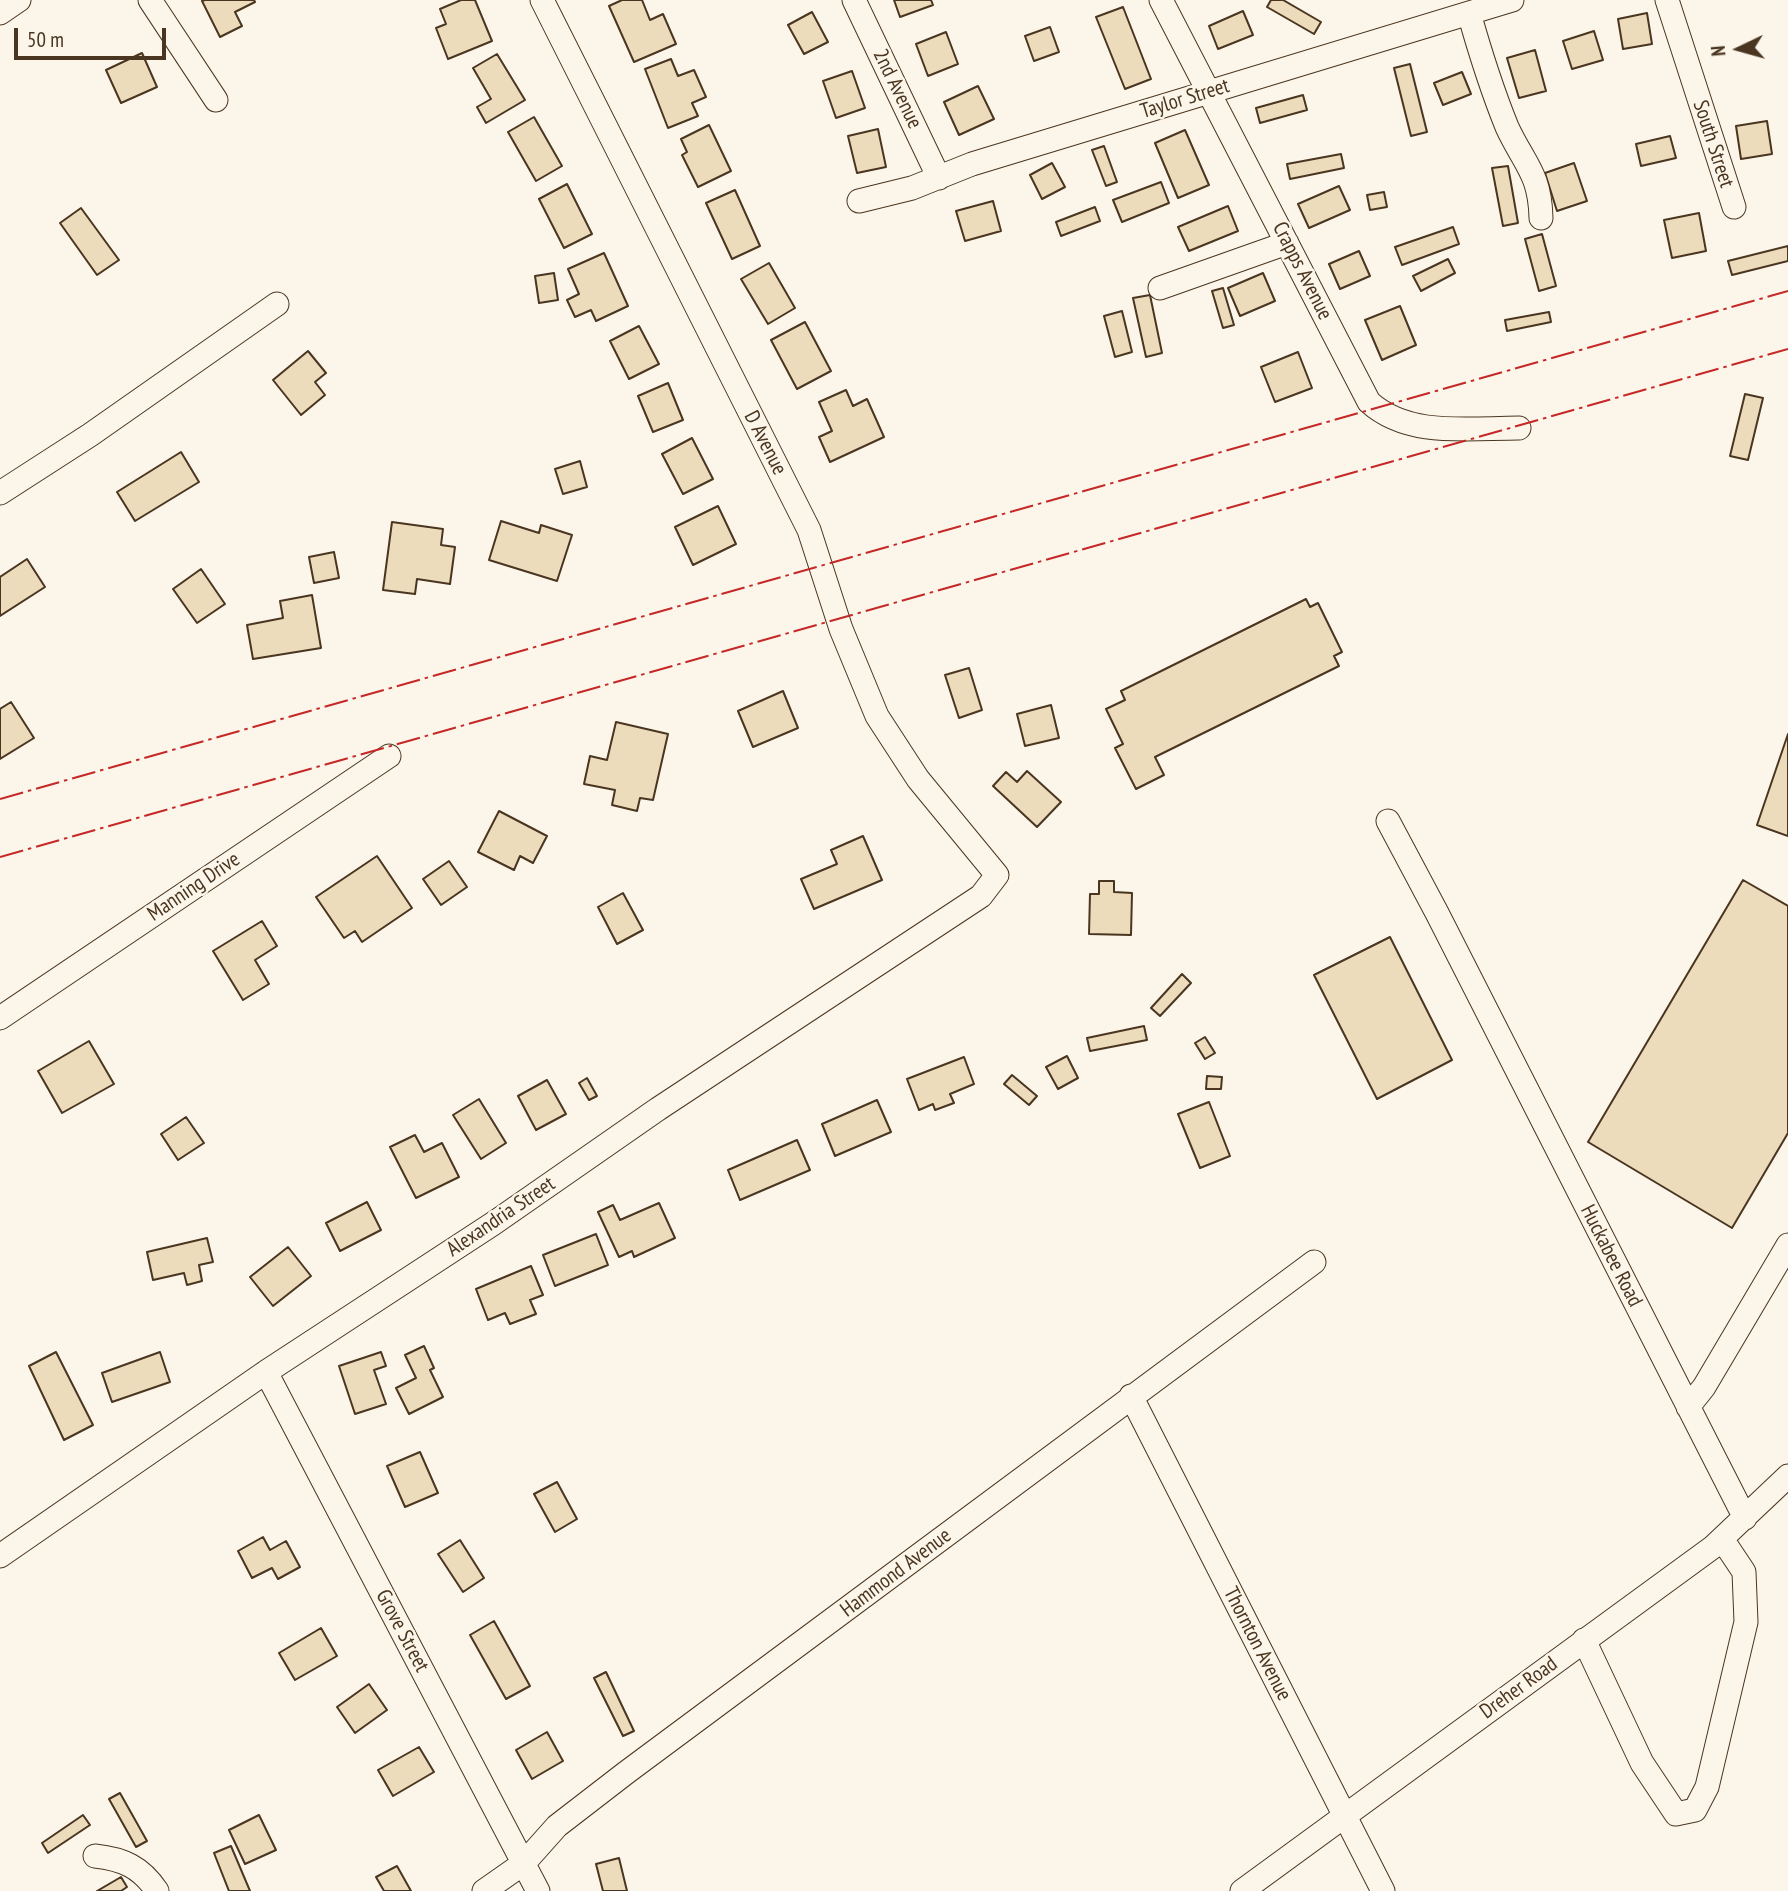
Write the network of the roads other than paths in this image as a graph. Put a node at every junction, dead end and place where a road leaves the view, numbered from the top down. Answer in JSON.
{"nodes":[{"id":1,"x":19,"y":0,"type":"edge"},
{"id":2,"x":150,"y":0,"type":"edge"},
{"id":3,"x":542,"y":0,"type":"edge"},
{"id":4,"x":854,"y":0,"type":"edge"},
{"id":5,"x":1161,"y":0,"type":"edge"},
{"id":6,"x":1512,"y":0,"type":"edge"},
{"id":7,"x":1667,"y":0,"type":"edge"},
{"id":8,"x":0,"y":13,"type":"edge"},
{"id":9,"x":1469,"y":13,"type":"junction"},
{"id":10,"x":1208,"y":92,"type":"junction"},
{"id":11,"x":216,"y":100,"type":"dead end"},
{"id":12,"x":939,"y":178,"type":"junction"},
{"id":13,"x":859,"y":201,"type":"dead end"},
{"id":14,"x":1734,"y":207,"type":"dead end"},
{"id":15,"x":1541,"y":218,"type":"dead end"},
{"id":16,"x":1287,"y":243,"type":"junction"},
{"id":17,"x":1160,"y":288,"type":"dead end"},
{"id":18,"x":277,"y":304,"type":"dead end"},
{"id":19,"x":1520,"y":428,"type":"dead end"},
{"id":20,"x":0,"y":493,"type":"edge"},
{"id":21,"x":389,"y":756,"type":"dead end"},
{"id":22,"x":1388,"y":821,"type":"dead end"},
{"id":23,"x":997,"y":874,"type":"joint"},
{"id":24,"x":0,"y":1018,"type":"edge"},
{"id":25,"x":1788,"y":1245,"type":"edge"},
{"id":26,"x":1314,"y":1262,"type":"dead end"},
{"id":27,"x":266,"y":1372,"type":"junction"},
{"id":28,"x":1131,"y":1396,"type":"junction"},
{"id":29,"x":1688,"y":1407,"type":"junction"},
{"id":30,"x":1788,"y":1476,"type":"edge"},
{"id":31,"x":1745,"y":1518,"type":"junction"},
{"id":32,"x":1722,"y":1539,"type":"junction"},
{"id":33,"x":0,"y":1556,"type":"edge"},
{"id":34,"x":1584,"y":1640,"type":"junction"},
{"id":35,"x":1345,"y":1816,"type":"junction"},
{"id":36,"x":95,"y":1856,"type":"dead end"},
{"id":37,"x":524,"y":1863,"type":"junction"},
{"id":38,"x":157,"y":1891,"type":"edge"},
{"id":39,"x":484,"y":1891,"type":"edge"},
{"id":40,"x":538,"y":1891,"type":"edge"},
{"id":41,"x":1242,"y":1891,"type":"edge"},
{"id":42,"x":1383,"y":1891,"type":"edge"}],
"edges":[{"from":1,"to":8,"type":"street"},
{"from":2,"to":11,"type":"street"},
{"from":3,"to":23,"type":"street","name":"D Avenue"},
{"from":4,"to":12,"type":"street","name":"2nd Avenue"},
{"from":5,"to":10,"type":"street","name":"Crapps Avenue"},
{"from":6,"to":9,"type":"street","name":"Taylor Street"},
{"from":7,"to":14,"type":"street","name":"South Street"},
{"from":9,"to":10,"type":"street","name":"Taylor Street"},
{"from":9,"to":15,"type":"street"},
{"from":10,"to":12,"type":"street","name":"Taylor Street"},
{"from":10,"to":16,"type":"street","name":"Crapps Avenue"},
{"from":12,"to":13,"type":"street","name":"Taylor Street"},
{"from":16,"to":17,"type":"street"},
{"from":16,"to":19,"type":"street","name":"Crapps Avenue"},
{"from":18,"to":20,"type":"street"},
{"from":21,"to":24,"type":"street","name":"Manning Drive"},
{"from":22,"to":29,"type":"street","name":"Huckabee Road"},
{"from":23,"to":27,"type":"street","name":"Alexandria Street"},
{"from":25,"to":29,"type":"street"},
{"from":26,"to":28,"type":"street","name":"Hammond Avenue"},
{"from":27,"to":33,"type":"street","name":"Alexandria Street"},
{"from":27,"to":37,"type":"street","name":"Grove Street"},
{"from":28,"to":35,"type":"street","name":"Thornton Avenue"},
{"from":28,"to":37,"type":"street","name":"Hammond Avenue"},
{"from":29,"to":31,"type":"street","name":"Huckabee Road"},
{"from":30,"to":31,"type":"street","name":"Dreher Road"},
{"from":31,"to":32,"type":"street","name":"Dreher Road"},
{"from":32,"to":34,"type":"street","name":"Dreher Road"},
{"from":32,"to":34,"type":"street"},
{"from":34,"to":35,"type":"street","name":"Dreher Road"},
{"from":35,"to":41,"type":"street","name":"Dreher Road"},
{"from":35,"to":42,"type":"street","name":"Thornton Avenue"},
{"from":36,"to":38,"type":"street"},
{"from":37,"to":39,"type":"street","name":"Hammond Avenue"},
{"from":37,"to":40,"type":"street","name":"Grove Street"}]}
